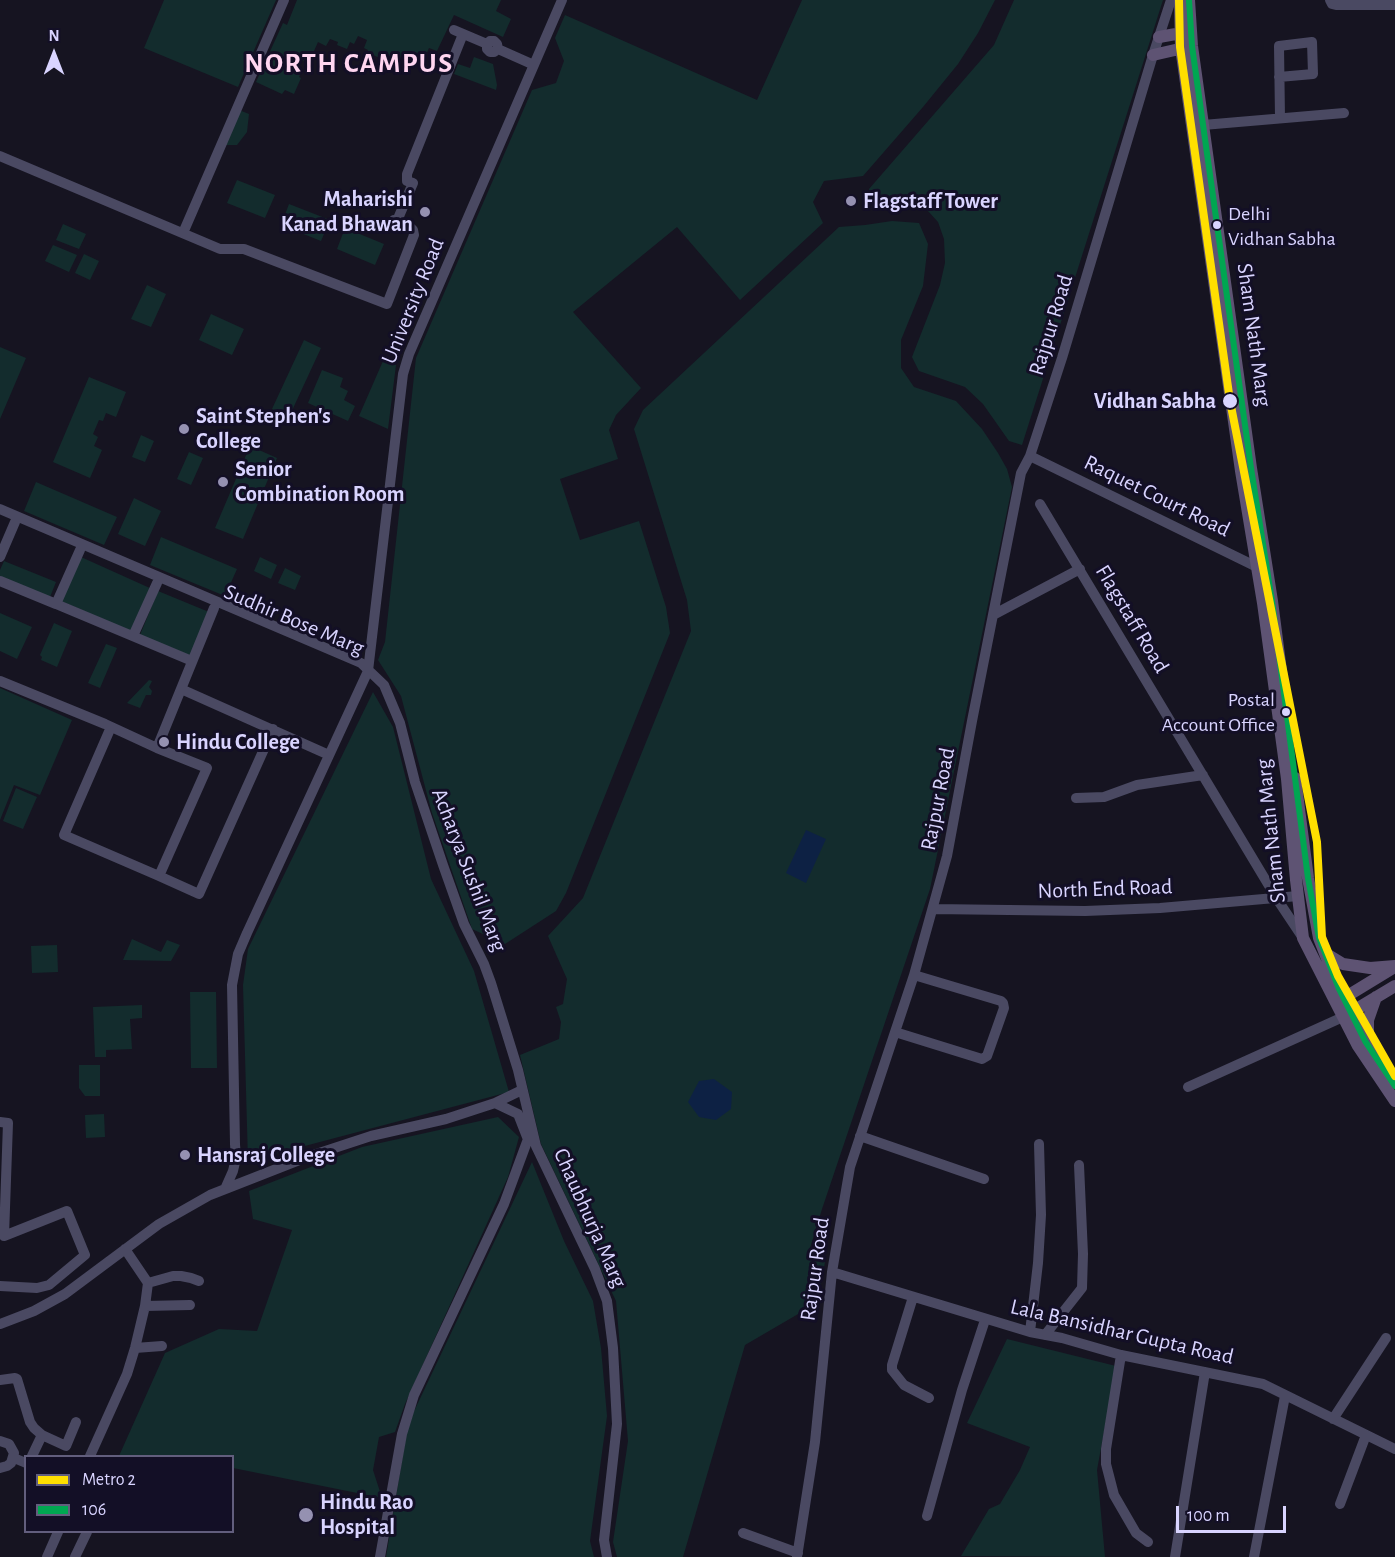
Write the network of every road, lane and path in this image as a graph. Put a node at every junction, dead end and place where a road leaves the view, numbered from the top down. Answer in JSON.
{"nodes":[{"id":1,"x":284,"y":0,"type":"edge"},
{"id":2,"x":562,"y":0,"type":"edge"},
{"id":3,"x":1171,"y":0,"type":"edge"},
{"id":4,"x":1180,"y":0,"type":"edge"},
{"id":5,"x":1189,"y":0,"type":"edge"},
{"id":6,"x":1330,"y":0,"type":"edge"},
{"id":7,"x":1395,"y":5,"type":"edge"},
{"id":8,"x":1186,"y":32,"type":"junction"},
{"id":9,"x":1159,"y":37,"type":"junction"},
{"id":10,"x":1186,"y":47,"type":"junction"},
{"id":11,"x":1153,"y":55,"type":"junction"},
{"id":12,"x":534,"y":65,"type":"junction"},
{"id":13,"x":1280,"y":77,"type":"dead end"},
{"id":14,"x":1344,"y":113,"type":"dead end"},
{"id":15,"x":1280,"y":118,"type":"junction"},
{"id":16,"x":1203,"y":125,"type":"junction"},
{"id":17,"x":0,"y":156,"type":"edge"},
{"id":18,"x":183,"y":233,"type":"junction"},
{"id":19,"x":1030,"y":456,"type":"junction"},
{"id":20,"x":1040,"y":504,"type":"dead end"},
{"id":21,"x":0,"y":509,"type":"edge"},
{"id":22,"x":0,"y":516,"type":"edge"},
{"id":23,"x":14,"y":525,"type":"junction"},
{"id":24,"x":80,"y":550,"type":"junction"},
{"id":25,"x":0,"y":557,"type":"edge"},
{"id":26,"x":1262,"y":568,"type":"junction"},
{"id":27,"x":1080,"y":569,"type":"junction"},
{"id":28,"x":0,"y":580,"type":"edge"},
{"id":29,"x":157,"y":583,"type":"junction"},
{"id":30,"x":56,"y":604,"type":"junction"},
{"id":31,"x":214,"y":608,"type":"junction"},
{"id":32,"x":993,"y":615,"type":"junction"},
{"id":33,"x":134,"y":636,"type":"junction"},
{"id":34,"x":192,"y":661,"type":"junction"},
{"id":35,"x":368,"y":671,"type":"junction"},
{"id":36,"x":0,"y":681,"type":"edge"},
{"id":37,"x":181,"y":689,"type":"junction"},
{"id":38,"x":111,"y":727,"type":"junction"},
{"id":39,"x":273,"y":729,"type":"junction"},
{"id":40,"x":157,"y":748,"type":"junction"},
{"id":41,"x":329,"y":755,"type":"junction"},
{"id":42,"x":1203,"y":775,"type":"junction"},
{"id":43,"x":1076,"y":798,"type":"dead end"},
{"id":44,"x":159,"y":876,"type":"junction"},
{"id":45,"x":1298,"y":897,"type":"junction"},
{"id":46,"x":1277,"y":899,"type":"junction"},
{"id":47,"x":933,"y":909,"type":"junction"},
{"id":48,"x":1304,"y":938,"type":"junction"},
{"id":49,"x":1325,"y":953,"type":"junction"},
{"id":50,"x":1395,"y":966,"type":"edge"},
{"id":51,"x":914,"y":975,"type":"junction"},
{"id":52,"x":1395,"y":986,"type":"edge"},
{"id":53,"x":1376,"y":997,"type":"junction"},
{"id":54,"x":1339,"y":1000,"type":"junction"},
{"id":55,"x":1347,"y":1015,"type":"junction"},
{"id":56,"x":894,"y":1032,"type":"junction"},
{"id":57,"x":1368,"y":1045,"type":"junction"},
{"id":58,"x":1395,"y":1086,"type":"edge"},
{"id":59,"x":1188,"y":1087,"type":"dead end"},
{"id":60,"x":522,"y":1090,"type":"junction"},
{"id":61,"x":1395,"y":1101,"type":"edge"},
{"id":62,"x":495,"y":1103,"type":"junction"},
{"id":63,"x":0,"y":1122,"type":"edge"},
{"id":64,"x":860,"y":1136,"type":"junction"},
{"id":65,"x":532,"y":1143,"type":"junction"},
{"id":66,"x":1039,"y":1144,"type":"dead end"},
{"id":67,"x":237,"y":1158,"type":"junction"},
{"id":68,"x":1078,"y":1165,"type":"dead end"},
{"id":69,"x":253,"y":1177,"type":"junction"},
{"id":70,"x":984,"y":1179,"type":"dead end"},
{"id":71,"x":225,"y":1189,"type":"junction"},
{"id":72,"x":125,"y":1249,"type":"junction"},
{"id":73,"x":832,"y":1272,"type":"junction"},
{"id":74,"x":199,"y":1281,"type":"dead end"},
{"id":75,"x":148,"y":1283,"type":"junction"},
{"id":76,"x":0,"y":1286,"type":"edge"},
{"id":77,"x":913,"y":1297,"type":"junction"},
{"id":78,"x":190,"y":1305,"type":"dead end"},
{"id":79,"x":145,"y":1306,"type":"junction"},
{"id":80,"x":986,"y":1320,"type":"junction"},
{"id":81,"x":0,"y":1324,"type":"edge"},
{"id":82,"x":1030,"y":1332,"type":"junction"},
{"id":83,"x":1045,"y":1335,"type":"junction"},
{"id":84,"x":1386,"y":1338,"type":"dead end"},
{"id":85,"x":162,"y":1346,"type":"dead end"},
{"id":86,"x":135,"y":1348,"type":"junction"},
{"id":87,"x":1121,"y":1355,"type":"junction"},
{"id":88,"x":1205,"y":1372,"type":"junction"},
{"id":89,"x":0,"y":1380,"type":"edge"},
{"id":90,"x":1285,"y":1396,"type":"junction"},
{"id":91,"x":929,"y":1398,"type":"dead end"},
{"id":92,"x":1333,"y":1419,"type":"junction"},
{"id":93,"x":76,"y":1422,"type":"dead end"},
{"id":94,"x":42,"y":1435,"type":"junction"},
{"id":95,"x":1366,"y":1435,"type":"junction"},
{"id":96,"x":0,"y":1441,"type":"edge"},
{"id":97,"x":66,"y":1446,"type":"junction"},
{"id":98,"x":1395,"y":1449,"type":"edge"},
{"id":99,"x":32,"y":1455,"type":"edge"},
{"id":100,"x":62,"y":1455,"type":"edge"},
{"id":101,"x":90,"y":1455,"type":"edge"},
{"id":102,"x":14,"y":1458,"type":"junction"},
{"id":103,"x":24,"y":1462,"type":"edge"},
{"id":104,"x":0,"y":1468,"type":"edge"},
{"id":105,"x":1340,"y":1504,"type":"dead end"},
{"id":106,"x":927,"y":1516,"type":"dead end"},
{"id":107,"x":58,"y":1533,"type":"edge"},
{"id":108,"x":87,"y":1533,"type":"edge"},
{"id":109,"x":743,"y":1533,"type":"dead end"},
{"id":110,"x":1148,"y":1542,"type":"dead end"},
{"id":111,"x":798,"y":1555,"type":"edge"},
{"id":112,"x":47,"y":1557,"type":"edge"},
{"id":113,"x":75,"y":1557,"type":"edge"},
{"id":114,"x":380,"y":1557,"type":"edge"},
{"id":115,"x":607,"y":1557,"type":"edge"},
{"id":116,"x":1175,"y":1557,"type":"edge"},
{"id":117,"x":1254,"y":1557,"type":"edge"}],
"edges":[{"from":1,"to":18,"type":"street"},
{"from":2,"to":12,"type":"street","name":"University Road"},
{"from":3,"to":9,"type":"street","name":"Rajpur Road"},
{"from":4,"to":8,"type":"main road","name":"Sham Nath Marg"},
{"from":5,"to":8,"type":"main road","name":"Sham Nath Marg"},
{"from":6,"to":7,"type":"street"},
{"from":8,"to":9,"type":"main road"},
{"from":8,"to":10,"type":"main road","name":"Sham Nath Marg"},
{"from":9,"to":11,"type":"street","name":"Rajpur Road"},
{"from":10,"to":11,"type":"main road"},
{"from":10,"to":16,"type":"main road","name":"Sham Nath Marg"},
{"from":10,"to":26,"type":"main road","name":"Sham Nath Marg"},
{"from":11,"to":19,"type":"street","name":"Rajpur Road"},
{"from":12,"to":18,"type":"street"},
{"from":12,"to":35,"type":"street","name":"University Road"},
{"from":13,"to":15,"type":"street"},
{"from":14,"to":15,"type":"street"},
{"from":15,"to":16,"type":"street"},
{"from":16,"to":26,"type":"main road","name":"Sham Nath Marg"},
{"from":17,"to":18,"type":"street"},
{"from":19,"to":26,"type":"street","name":"Raquet Court Road"},
{"from":19,"to":32,"type":"street","name":"Rajpur Road"},
{"from":20,"to":27,"type":"street","name":"Flagstaff Road"},
{"from":21,"to":35,"type":"street","name":"Sudhir Bose Marg"},
{"from":22,"to":23,"type":"street","name":"Sudhir Bose Marg"},
{"from":23,"to":24,"type":"street","name":"Sudhir Bose Marg"},
{"from":23,"to":25,"type":"street"},
{"from":24,"to":29,"type":"street","name":"Sudhir Bose Marg"},
{"from":24,"to":30,"type":"street"},
{"from":26,"to":45,"type":"main road","name":"Sham Nath Marg"},
{"from":26,"to":49,"type":"main road","name":"Sham Nath Marg"},
{"from":27,"to":32,"type":"street"},
{"from":27,"to":42,"type":"street","name":"Flagstaff Road"},
{"from":28,"to":30,"type":"street"},
{"from":29,"to":31,"type":"street","name":"Sudhir Bose Marg"},
{"from":29,"to":33,"type":"street"},
{"from":30,"to":33,"type":"street"},
{"from":31,"to":34,"type":"street"},
{"from":31,"to":35,"type":"street","name":"Sudhir Bose Marg"},
{"from":32,"to":47,"type":"street","name":"Rajpur Road"},
{"from":33,"to":34,"type":"street"},
{"from":34,"to":37,"type":"street"},
{"from":35,"to":41,"type":"street","name":"University Road"},
{"from":35,"to":60,"type":"street","name":"Acharya Sushil Marg"},
{"from":36,"to":38,"type":"street"},
{"from":37,"to":39,"type":"street"},
{"from":37,"to":40,"type":"street"},
{"from":38,"to":40,"type":"street"},
{"from":38,"to":44,"type":"street"},
{"from":39,"to":41,"type":"street"},
{"from":39,"to":44,"type":"street"},
{"from":40,"to":44,"type":"street"},
{"from":41,"to":67,"type":"street","name":"University Road"},
{"from":42,"to":43,"type":"street"},
{"from":42,"to":46,"type":"street","name":"Flagstaff Road"},
{"from":45,"to":46,"type":"street","name":"North End Road"},
{"from":45,"to":48,"type":"main road","name":"Sham Nath Marg"},
{"from":46,"to":47,"type":"street","name":"North End Road"},
{"from":46,"to":48,"type":"street","name":"Flagstaff Road"},
{"from":47,"to":51,"type":"street","name":"Rajpur Road"},
{"from":48,"to":54,"type":"main road","name":"Sham Nath Marg"},
{"from":49,"to":50,"type":"main road"},
{"from":49,"to":54,"type":"main road","name":"Sham Nath Marg"},
{"from":50,"to":54,"type":"main road"},
{"from":51,"to":56,"type":"street","name":"Rajpur Road"},
{"from":51,"to":56,"type":"street"},
{"from":52,"to":53,"type":"main road"},
{"from":53,"to":55,"type":"main road"},
{"from":53,"to":57,"type":"main road"},
{"from":54,"to":55,"type":"main road","name":"Sham Nath Marg"},
{"from":55,"to":57,"type":"main road","name":"Sham Nath Marg"},
{"from":55,"to":59,"type":"street"},
{"from":55,"to":61,"type":"main road","name":"Sham Nath Marg"},
{"from":56,"to":64,"type":"street","name":"Rajpur Road"},
{"from":57,"to":58,"type":"main road","name":"Sham Nath Marg"},
{"from":60,"to":62,"type":"street"},
{"from":60,"to":65,"type":"street","name":"Acharya Sushil Marg"},
{"from":62,"to":65,"type":"street"},
{"from":62,"to":69,"type":"street"},
{"from":63,"to":76,"type":"street"},
{"from":64,"to":70,"type":"street"},
{"from":64,"to":73,"type":"street","name":"Rajpur Road"},
{"from":65,"to":114,"type":"street"},
{"from":65,"to":115,"type":"street","name":"Chaubhurja Marg"},
{"from":66,"to":82,"type":"street"},
{"from":67,"to":69,"type":"street"},
{"from":67,"to":71,"type":"street"},
{"from":68,"to":83,"type":"street"},
{"from":69,"to":71,"type":"street"},
{"from":71,"to":72,"type":"street"},
{"from":72,"to":75,"type":"street"},
{"from":72,"to":81,"type":"street"},
{"from":73,"to":77,"type":"street","name":"Lala Bansidhar Gupta Road"},
{"from":73,"to":111,"type":"street","name":"Rajpur Road"},
{"from":74,"to":75,"type":"street"},
{"from":75,"to":79,"type":"street"},
{"from":77,"to":80,"type":"street","name":"Lala Bansidhar Gupta Road"},
{"from":77,"to":91,"type":"street"},
{"from":78,"to":79,"type":"street"},
{"from":79,"to":86,"type":"street"},
{"from":80,"to":82,"type":"street","name":"Lala Bansidhar Gupta Road"},
{"from":80,"to":106,"type":"street"},
{"from":82,"to":83,"type":"street","name":"Lala Bansidhar Gupta Road"},
{"from":83,"to":87,"type":"street","name":"Lala Bansidhar Gupta Road"},
{"from":84,"to":92,"type":"street"},
{"from":85,"to":86,"type":"street"},
{"from":86,"to":101,"type":"street"},
{"from":87,"to":88,"type":"street","name":"Lala Bansidhar Gupta Road"},
{"from":87,"to":110,"type":"street"},
{"from":88,"to":90,"type":"street","name":"Lala Bansidhar Gupta Road"},
{"from":88,"to":116,"type":"street"},
{"from":89,"to":94,"type":"street"},
{"from":90,"to":92,"type":"street","name":"Lala Bansidhar Gupta Road"},
{"from":90,"to":117,"type":"street"},
{"from":92,"to":95,"type":"street","name":"Lala Bansidhar Gupta Road"},
{"from":93,"to":97,"type":"street"},
{"from":94,"to":97,"type":"street"},
{"from":94,"to":99,"type":"street"},
{"from":95,"to":98,"type":"street","name":"Lala Bansidhar Gupta Road"},
{"from":95,"to":105,"type":"street"},
{"from":96,"to":102,"type":"street"},
{"from":97,"to":100,"type":"street"},
{"from":102,"to":103,"type":"street"},
{"from":102,"to":104,"type":"street"},
{"from":107,"to":112,"type":"street"},
{"from":108,"to":113,"type":"street"},
{"from":109,"to":111,"type":"street"}]}
